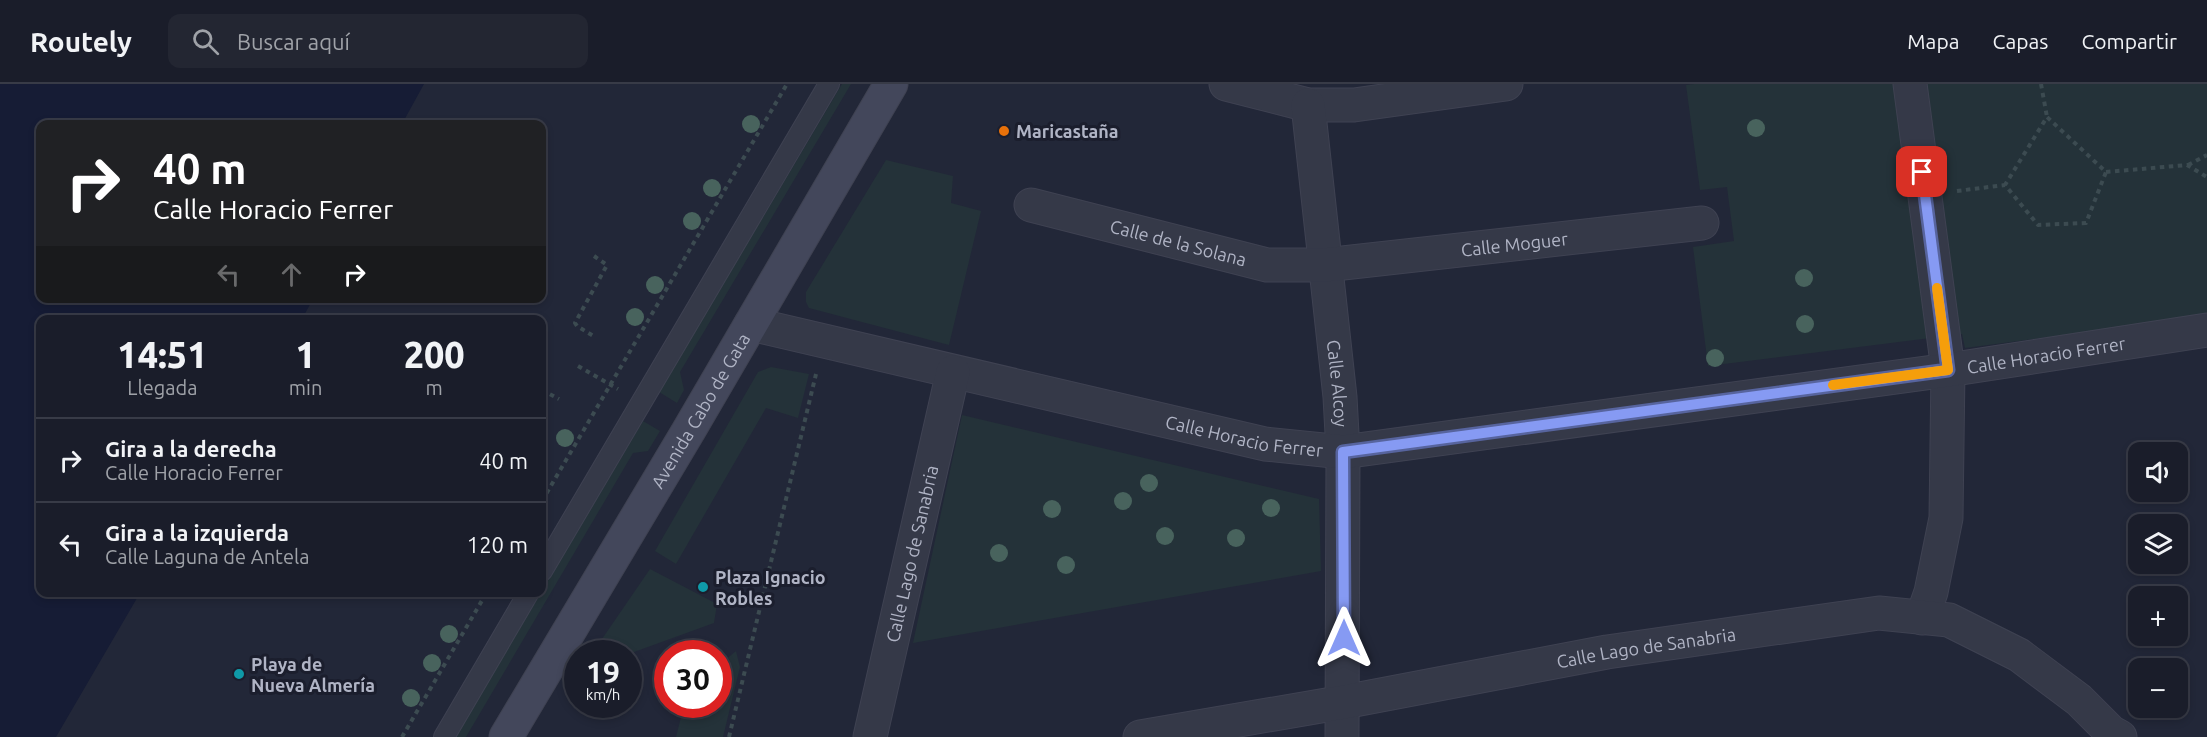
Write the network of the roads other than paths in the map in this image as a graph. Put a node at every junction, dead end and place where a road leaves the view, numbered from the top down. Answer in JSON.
{"nodes":[{"id":1,"x":829,"y":84,"type":"edge"},
{"id":2,"x":891,"y":84,"type":"edge"},
{"id":3,"x":1226,"y":84,"type":"edge"},
{"id":4,"x":1506,"y":84,"type":"edge"},
{"id":5,"x":1910,"y":84,"type":"edge"},
{"id":6,"x":1308,"y":105,"type":"junction"},
{"id":7,"x":1031,"y":205,"type":"dead end"},
{"id":8,"x":1702,"y":223,"type":"dead end"},
{"id":9,"x":1325,"y":265,"type":"junction"},
{"id":10,"x":751,"y":324,"type":"junction"},
{"id":11,"x":2207,"y":330,"type":"edge"},
{"id":12,"x":1948,"y":370,"type":"junction"},
{"id":13,"x":953,"y":372,"type":"junction"},
{"id":14,"x":1343,"y":452,"type":"junction"},
{"id":15,"x":546,"y":564,"type":"edge"},
{"id":16,"x":526,"y":597,"type":"edge"},
{"id":17,"x":1922,"y":618,"type":"junction"},
{"id":18,"x":1344,"y":702,"type":"junction"},
{"id":19,"x":444,"y":737,"type":"edge"},
{"id":20,"x":506,"y":737,"type":"edge"},
{"id":21,"x":870,"y":737,"type":"edge"},
{"id":22,"x":1140,"y":737,"type":"edge"},
{"id":23,"x":1342,"y":737,"type":"edge"},
{"id":24,"x":2120,"y":737,"type":"edge"}],
"edges":[{"from":1,"to":15,"type":"lane"},
{"from":2,"to":10,"type":"main road","name":"Avenida Cabo de Gata"},
{"from":3,"to":6,"type":"street"},
{"from":4,"to":6,"type":"street"},
{"from":5,"to":12,"type":"street"},
{"from":6,"to":9,"type":"street","name":"Calle Alcoy"},
{"from":7,"to":9,"type":"street","name":"Calle de la Solana"},
{"from":8,"to":9,"type":"street","name":"Calle Moguer"},
{"from":9,"to":14,"type":"street","name":"Calle Alcoy"},
{"from":10,"to":13,"type":"street","name":"Calle Horacio Ferrer"},
{"from":10,"to":20,"type":"main road","name":"Avenida Cabo de Gata"},
{"from":11,"to":12,"type":"street","name":"Calle Horacio Ferrer"},
{"from":12,"to":14,"type":"street","name":"Calle Horacio Ferrer"},
{"from":12,"to":17,"type":"street"},
{"from":13,"to":14,"type":"street","name":"Calle Horacio Ferrer"},
{"from":13,"to":21,"type":"street","name":"Calle Lago de Sanabria"},
{"from":14,"to":18,"type":"street","name":"Calle Alcoy"},
{"from":16,"to":19,"type":"lane"},
{"from":17,"to":18,"type":"street","name":"Calle Lago de Sanabria"},
{"from":17,"to":24,"type":"street","name":"Calle Lago de Sanabria"},
{"from":18,"to":22,"type":"street","name":"Calle Lago de Sanabria"},
{"from":18,"to":23,"type":"street","name":"Calle Alcoy"}]}
